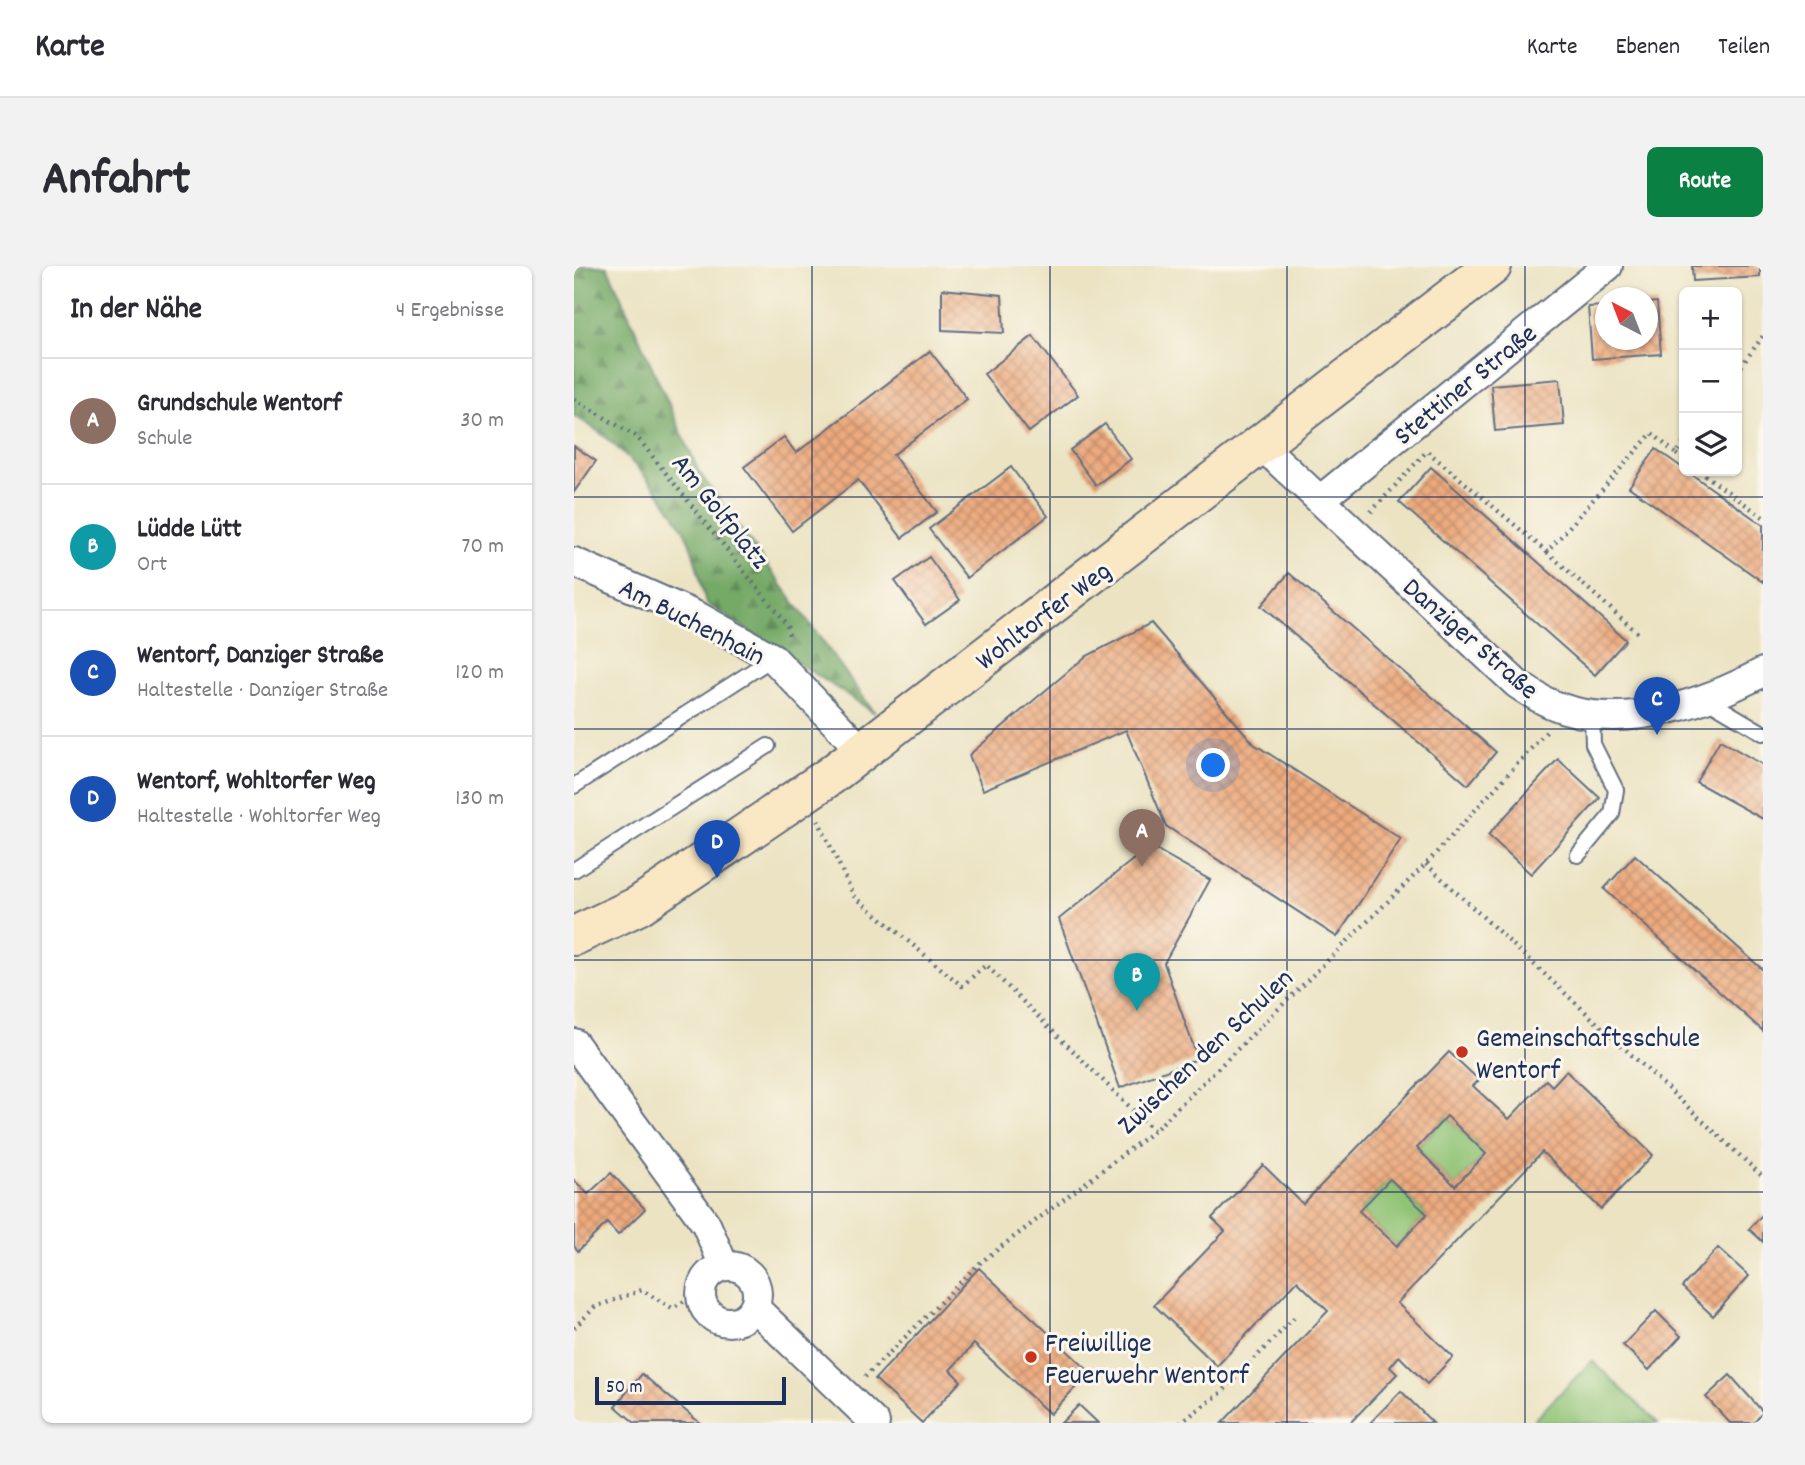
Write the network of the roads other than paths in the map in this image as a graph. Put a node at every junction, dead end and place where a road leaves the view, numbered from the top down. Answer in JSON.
{"nodes":[{"id":1,"x":1492,"y":266,"type":"edge"},
{"id":2,"x":1608,"y":266,"type":"edge"},
{"id":3,"x":1262,"y":446,"type":"junction"},
{"id":4,"x":1320,"y":500,"type":"junction"},
{"id":5,"x":574,"y":562,"type":"edge"},
{"id":6,"x":773,"y":658,"type":"junction"},
{"id":7,"x":1763,"y":672,"type":"edge"},
{"id":8,"x":1703,"y":697,"type":"junction"},
{"id":9,"x":1580,"y":712,"type":"junction"},
{"id":10,"x":1763,"y":733,"type":"edge"},
{"id":11,"x":768,"y":746,"type":"dead end"},
{"id":12,"x":862,"y":751,"type":"junction"},
{"id":13,"x":574,"y":786,"type":"edge"},
{"id":14,"x":1578,"y":855,"type":"dead end"},
{"id":15,"x":574,"y":870,"type":"edge"},
{"id":16,"x":574,"y":936,"type":"edge"},
{"id":17,"x":574,"y":1043,"type":"edge"},
{"id":18,"x":724,"y":1266,"type":"junction"},
{"id":19,"x":754,"y":1307,"type":"junction"},
{"id":20,"x":875,"y":1423,"type":"edge"}],
"edges":[{"from":1,"to":3,"type":"main road","name":"Wohltorfer Weg"},
{"from":2,"to":4,"type":"street","name":"Stettiner Straße"},
{"from":3,"to":4,"type":"street","name":"Danziger Straße"},
{"from":3,"to":12,"type":"main road","name":"Wohltorfer Weg"},
{"from":4,"to":9,"type":"street","name":"Danziger Straße"},
{"from":5,"to":6,"type":"street","name":"Am Buchenhain"},
{"from":6,"to":12,"type":"street","name":"Am Buchenhain"},
{"from":6,"to":13,"type":"lane"},
{"from":7,"to":8,"type":"street","name":"Danziger Straße"},
{"from":8,"to":9,"type":"street","name":"Danziger Straße"},
{"from":8,"to":10,"type":"lane"},
{"from":9,"to":14,"type":"lane"},
{"from":11,"to":15,"type":"lane"},
{"from":12,"to":16,"type":"main road","name":"Wohltorfer Weg"},
{"from":17,"to":18,"type":"street"},
{"from":18,"to":19,"type":"street"},
{"from":18,"to":19,"type":"street"},
{"from":19,"to":20,"type":"street"}]}
